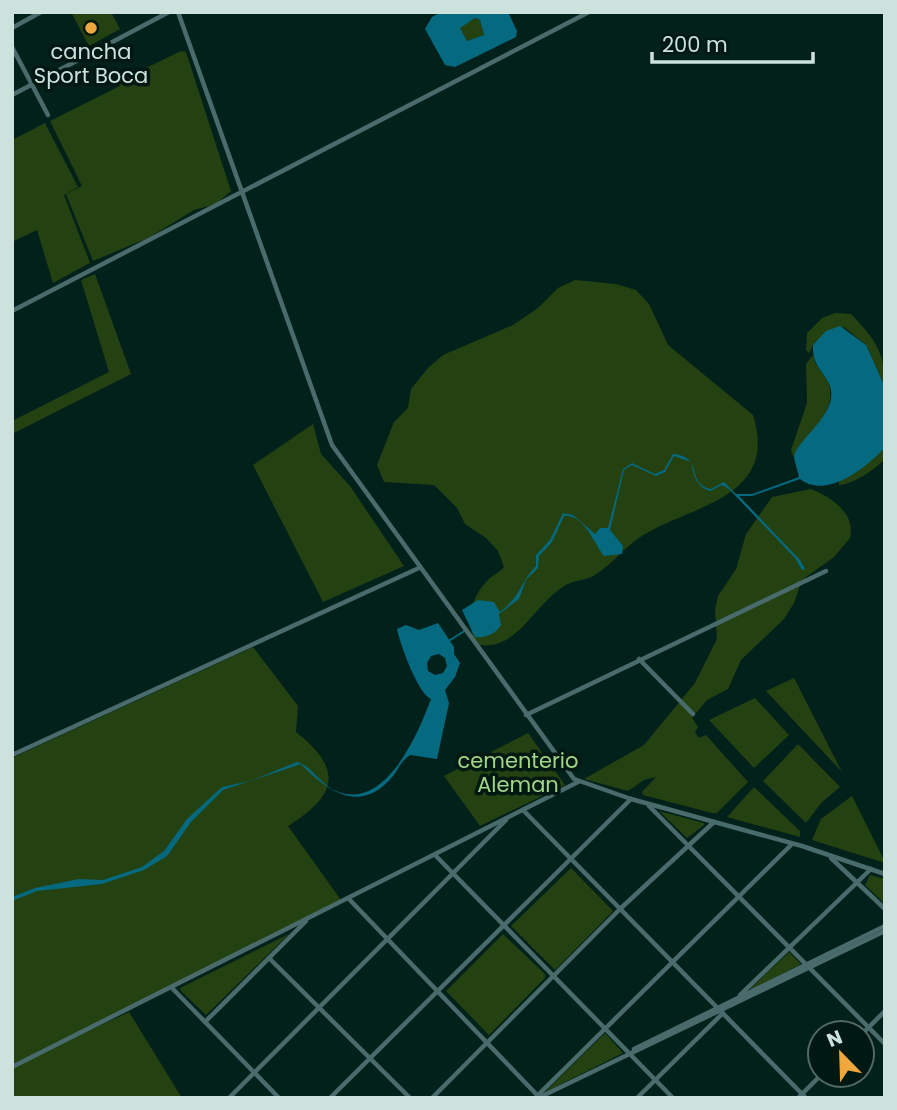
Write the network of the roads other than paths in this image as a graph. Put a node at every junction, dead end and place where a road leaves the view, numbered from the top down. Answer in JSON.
{"nodes":[{"id":1,"x":41,"y":12,"type":"edge"},
{"id":2,"x":170,"y":12,"type":"edge"},
{"id":3,"x":178,"y":12,"type":"edge"},
{"id":4,"x":589,"y":12,"type":"edge"},
{"id":5,"x":12,"y":27,"type":"edge"},
{"id":6,"x":12,"y":47,"type":"edge"},
{"id":7,"x":33,"y":85,"type":"junction"},
{"id":8,"x":12,"y":95,"type":"edge"},
{"id":9,"x":48,"y":115,"type":"dead end"},
{"id":10,"x":240,"y":194,"type":"junction"},
{"id":11,"x":12,"y":311,"type":"edge"},
{"id":12,"x":419,"y":568,"type":"junction"},
{"id":13,"x":826,"y":572,"type":"dead end"},
{"id":14,"x":639,"y":659,"type":"junction"},
{"id":15,"x":693,"y":714,"type":"dead end"},
{"id":16,"x":526,"y":715,"type":"junction"},
{"id":17,"x":12,"y":755,"type":"edge"},
{"id":18,"x":578,"y":782,"type":"junction"},
{"id":19,"x":631,"y":799,"type":"junction"},
{"id":20,"x":647,"y":803,"type":"junction"},
{"id":21,"x":523,"y":810,"type":"junction"},
{"id":22,"x":509,"y":817,"type":"junction"},
{"id":23,"x":714,"y":822,"type":"junction"},
{"id":24,"x":792,"y":844,"type":"junction"},
{"id":25,"x":689,"y":845,"type":"junction"},
{"id":26,"x":435,"y":855,"type":"junction"},
{"id":27,"x":828,"y":855,"type":"junction"},
{"id":28,"x":571,"y":859,"type":"junction"},
{"id":29,"x":871,"y":869,"type":"junction"},
{"id":30,"x":453,"y":874,"type":"junction"},
{"id":31,"x":885,"y":874,"type":"edge"},
{"id":32,"x":857,"y":883,"type":"junction"},
{"id":33,"x":739,"y":896,"type":"junction"},
{"id":34,"x":348,"y":899,"type":"junction"},
{"id":35,"x":620,"y":909,"type":"junction"},
{"id":36,"x":885,"y":909,"type":"edge"},
{"id":37,"x":309,"y":918,"type":"junction"},
{"id":38,"x":505,"y":926,"type":"junction"},
{"id":39,"x":885,"y":928,"type":"edge"},
{"id":40,"x":389,"y":941,"type":"junction"},
{"id":41,"x":790,"y":947,"type":"junction"},
{"id":42,"x":269,"y":958,"type":"junction"},
{"id":43,"x":673,"y":962,"type":"junction"},
{"id":44,"x":808,"y":966,"type":"junction"},
{"id":45,"x":553,"y":976,"type":"junction"},
{"id":46,"x":172,"y":988,"type":"junction"},
{"id":47,"x":438,"y":992,"type":"junction"},
{"id":48,"x":736,"y":999,"type":"junction"},
{"id":49,"x":320,"y":1009,"type":"junction"},
{"id":50,"x":721,"y":1010,"type":"junction"},
{"id":51,"x":860,"y":1019,"type":"edge"},
{"id":52,"x":205,"y":1022,"type":"junction"},
{"id":53,"x":605,"y":1029,"type":"junction"},
{"id":54,"x":487,"y":1043,"type":"junction"},
{"id":55,"x":630,"y":1053,"type":"junction"},
{"id":56,"x":370,"y":1058,"type":"junction"},
{"id":57,"x":12,"y":1067,"type":"edge"},
{"id":58,"x":255,"y":1073,"type":"junction"},
{"id":59,"x":656,"y":1080,"type":"junction"},
{"id":60,"x":802,"y":1096,"type":"edge"},
{"id":61,"x":539,"y":1097,"type":"edge"},
{"id":62,"x":229,"y":1098,"type":"edge"},
{"id":63,"x":279,"y":1098,"type":"edge"},
{"id":64,"x":330,"y":1098,"type":"edge"},
{"id":65,"x":410,"y":1098,"type":"edge"},
{"id":66,"x":432,"y":1098,"type":"edge"},
{"id":67,"x":637,"y":1098,"type":"edge"},
{"id":68,"x":673,"y":1098,"type":"edge"}],
"edges":[{"from":1,"to":5,"type":"street"},
{"from":2,"to":7,"type":"street"},
{"from":3,"to":10,"type":"street"},
{"from":4,"to":10,"type":"street"},
{"from":6,"to":7,"type":"street"},
{"from":7,"to":8,"type":"street"},
{"from":7,"to":9,"type":"street"},
{"from":10,"to":11,"type":"street"},
{"from":10,"to":12,"type":"street"},
{"from":12,"to":16,"type":"street"},
{"from":12,"to":17,"type":"street"},
{"from":13,"to":14,"type":"street"},
{"from":14,"to":15,"type":"street"},
{"from":14,"to":16,"type":"street"},
{"from":16,"to":18,"type":"street"},
{"from":18,"to":19,"type":"street"},
{"from":18,"to":21,"type":"street"},
{"from":19,"to":20,"type":"street"},
{"from":19,"to":28,"type":"street"},
{"from":20,"to":23,"type":"street"},
{"from":20,"to":25,"type":"street"},
{"from":21,"to":22,"type":"street"},
{"from":21,"to":28,"type":"street"},
{"from":22,"to":26,"type":"street"},
{"from":22,"to":30,"type":"street"},
{"from":23,"to":24,"type":"street"},
{"from":23,"to":25,"type":"street"},
{"from":24,"to":27,"type":"street"},
{"from":24,"to":33,"type":"street"},
{"from":25,"to":33,"type":"street"},
{"from":25,"to":35,"type":"street"},
{"from":26,"to":30,"type":"street"},
{"from":26,"to":34,"type":"street"},
{"from":27,"to":29,"type":"street"},
{"from":27,"to":32,"type":"street"},
{"from":28,"to":35,"type":"street"},
{"from":28,"to":38,"type":"street"},
{"from":29,"to":31,"type":"street"},
{"from":29,"to":32,"type":"street"},
{"from":30,"to":38,"type":"street"},
{"from":30,"to":40,"type":"street"},
{"from":32,"to":36,"type":"street"},
{"from":32,"to":41,"type":"street"},
{"from":33,"to":41,"type":"street"},
{"from":33,"to":43,"type":"street"},
{"from":34,"to":37,"type":"street"},
{"from":34,"to":40,"type":"street"},
{"from":35,"to":43,"type":"street"},
{"from":35,"to":45,"type":"street"},
{"from":37,"to":42,"type":"street"},
{"from":37,"to":46,"type":"street"},
{"from":38,"to":45,"type":"street"},
{"from":38,"to":47,"type":"street"},
{"from":39,"to":44,"type":"street"},
{"from":40,"to":47,"type":"street"},
{"from":40,"to":49,"type":"street"},
{"from":41,"to":44,"type":"street"},
{"from":41,"to":48,"type":"street"},
{"from":42,"to":49,"type":"street"},
{"from":42,"to":52,"type":"street"},
{"from":43,"to":50,"type":"street"},
{"from":43,"to":53,"type":"street"},
{"from":44,"to":48,"type":"street"},
{"from":44,"to":50,"type":"street"},
{"from":44,"to":51,"type":"street"},
{"from":45,"to":53,"type":"street"},
{"from":45,"to":54,"type":"street"},
{"from":46,"to":52,"type":"street"},
{"from":46,"to":57,"type":"street"},
{"from":47,"to":54,"type":"street"},
{"from":47,"to":56,"type":"street"},
{"from":48,"to":50,"type":"street"},
{"from":49,"to":56,"type":"street"},
{"from":49,"to":58,"type":"street"},
{"from":50,"to":55,"type":"street"},
{"from":50,"to":59,"type":"street"},
{"from":50,"to":60,"type":"street"},
{"from":52,"to":58,"type":"street"},
{"from":53,"to":55,"type":"street"},
{"from":53,"to":61,"type":"street"},
{"from":54,"to":61,"type":"street"},
{"from":54,"to":66,"type":"street"},
{"from":55,"to":59,"type":"street"},
{"from":55,"to":61,"type":"street"},
{"from":56,"to":64,"type":"street"},
{"from":56,"to":65,"type":"street"},
{"from":58,"to":62,"type":"street"},
{"from":58,"to":63,"type":"street"},
{"from":59,"to":67,"type":"street"},
{"from":59,"to":68,"type":"street"}]}
